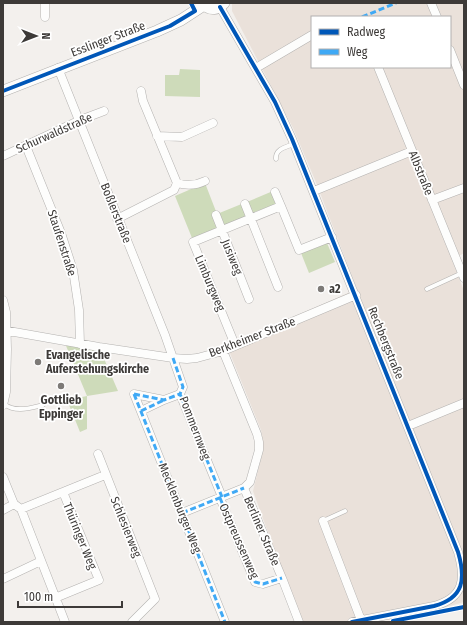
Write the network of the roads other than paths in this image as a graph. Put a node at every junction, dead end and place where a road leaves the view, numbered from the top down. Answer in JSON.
{"nodes":[{"id":1,"x":45,"y":3,"type":"edge"},
{"id":2,"x":431,"y":3,"type":"edge"},
{"id":3,"x":203,"y":4,"type":"edge"},
{"id":4,"x":222,"y":5,"type":"edge"},
{"id":5,"x":437,"y":16,"type":"edge"},
{"id":6,"x":45,"y":17,"type":"dead end"},
{"id":7,"x":311,"y":36,"type":"edge"},
{"id":8,"x":451,"y":52,"type":"edge"},
{"id":9,"x":58,"y":68,"type":"junction"},
{"id":10,"x":256,"y":68,"type":"junction"},
{"id":11,"x":378,"y":68,"type":"edge"},
{"id":12,"x":464,"y":85,"type":"edge"},
{"id":13,"x":3,"y":91,"type":"edge"},
{"id":14,"x":141,"y":91,"type":"dead end"},
{"id":15,"x":104,"y":111,"type":"dead end"},
{"id":16,"x":80,"y":120,"type":"junction"},
{"id":17,"x":213,"y":123,"type":"dead end"},
{"id":18,"x":157,"y":136,"type":"junction"},
{"id":19,"x":294,"y":144,"type":"junction"},
{"id":20,"x":26,"y":146,"type":"junction"},
{"id":21,"x":412,"y":151,"type":"junction"},
{"id":22,"x":3,"y":156,"type":"edge"},
{"id":23,"x":276,"y":159,"type":"dead end"},
{"id":24,"x":205,"y":181,"type":"dead end"},
{"id":25,"x":177,"y":183,"type":"junction"},
{"id":26,"x":464,"y":188,"type":"edge"},
{"id":27,"x":314,"y":191,"type":"junction"},
{"id":28,"x":275,"y":192,"type":"dead end"},
{"id":29,"x":432,"y":200,"type":"junction"},
{"id":30,"x":245,"y":204,"type":"dead end"},
{"id":31,"x":280,"y":206,"type":"junction"},
{"id":32,"x":216,"y":215,"type":"dead end"},
{"id":33,"x":251,"y":218,"type":"junction"},
{"id":34,"x":117,"y":219,"type":"junction"},
{"id":35,"x":221,"y":230,"type":"junction"},
{"id":36,"x":332,"y":237,"type":"junction"},
{"id":37,"x":463,"y":276,"type":"edge"},
{"id":38,"x":278,"y":287,"type":"dead end"},
{"id":39,"x":427,"y":289,"type":"dead end"},
{"id":40,"x":356,"y":295,"type":"junction"},
{"id":41,"x":249,"y":299,"type":"dead end"},
{"id":42,"x":3,"y":300,"type":"edge"},
{"id":43,"x":5,"y":330,"type":"edge"},
{"id":44,"x":80,"y":344,"type":"junction"},
{"id":45,"x":235,"y":345,"type":"junction"},
{"id":46,"x":223,"y":350,"type":"junction"},
{"id":47,"x":173,"y":358,"type":"junction"},
{"id":48,"x":180,"y":394,"type":"junction"},
{"id":49,"x":164,"y":400,"type":"junction"},
{"id":50,"x":464,"y":403,"type":"edge"},
{"id":51,"x":3,"y":405,"type":"edge"},
{"id":52,"x":43,"y":405,"type":"dead end"},
{"id":53,"x":141,"y":411,"type":"junction"},
{"id":54,"x":408,"y":426,"type":"junction"},
{"id":55,"x":98,"y":454,"type":"dead end"},
{"id":56,"x":105,"y":475,"type":"junction"},
{"id":57,"x":3,"y":477,"type":"edge"},
{"id":58,"x":244,"y":488,"type":"junction"},
{"id":59,"x":63,"y":492,"type":"junction"},
{"id":60,"x":221,"y":498,"type":"junction"},
{"id":61,"x":17,"y":507,"type":"junction"},
{"id":62,"x":3,"y":510,"type":"edge"},
{"id":63,"x":344,"y":511,"type":"dead end"},
{"id":64,"x":182,"y":513,"type":"junction"},
{"id":65,"x":323,"y":521,"type":"joint"},
{"id":66,"x":41,"y":561,"type":"junction"},
{"id":67,"x":282,"y":578,"type":"junction"},
{"id":68,"x":3,"y":579,"type":"edge"},
{"id":69,"x":55,"y":598,"type":"junction"},
{"id":70,"x":361,"y":620,"type":"junction"},
{"id":71,"x":65,"y":622,"type":"edge"},
{"id":72,"x":132,"y":622,"type":"edge"},
{"id":73,"x":226,"y":622,"type":"edge"},
{"id":74,"x":299,"y":622,"type":"edge"},
{"id":75,"x":352,"y":622,"type":"edge"}],
"edges":[{"from":1,"to":6,"type":"street"},
{"from":2,"to":5,"type":"street"},
{"from":3,"to":4,"type":"main road","name":"Esslinger Straße"},
{"from":3,"to":9,"type":"main road","name":"Esslinger Straße"},
{"from":4,"to":10,"type":"street","name":"Rechbergstraße"},
{"from":7,"to":10,"type":"street"},
{"from":8,"to":12,"type":"street"},
{"from":9,"to":13,"type":"main road","name":"Esslinger Straße"},
{"from":9,"to":16,"type":"street","name":"Boßlerstraße"},
{"from":10,"to":19,"type":"street","name":"Rechbergstraße"},
{"from":11,"to":21,"type":"street","name":"Albstraße"},
{"from":14,"to":18,"type":"street"},
{"from":15,"to":16,"type":"street","name":"Schurwaldstraße"},
{"from":16,"to":20,"type":"street","name":"Schurwaldstraße"},
{"from":16,"to":34,"type":"street","name":"Boßlerstraße"},
{"from":17,"to":18,"type":"street"},
{"from":18,"to":25,"type":"street"},
{"from":19,"to":23,"type":"lane"},
{"from":19,"to":27,"type":"street","name":"Rechbergstraße"},
{"from":20,"to":22,"type":"street","name":"Schurwaldstraße"},
{"from":20,"to":44,"type":"street","name":"Staufenstraße"},
{"from":21,"to":27,"type":"street"},
{"from":21,"to":29,"type":"street","name":"Albstraße"},
{"from":24,"to":25,"type":"street"},
{"from":25,"to":34,"type":"street"},
{"from":26,"to":29,"type":"street"},
{"from":27,"to":36,"type":"street","name":"Rechbergstraße"},
{"from":28,"to":31,"type":"street"},
{"from":29,"to":37,"type":"street","name":"Albstraße"},
{"from":30,"to":33,"type":"street"},
{"from":31,"to":33,"type":"street","name":"Limburgweg"},
{"from":31,"to":36,"type":"street"},
{"from":32,"to":35,"type":"street","name":"Jusiweg"},
{"from":33,"to":35,"type":"street","name":"Limburgweg"},
{"from":33,"to":38,"type":"street"},
{"from":34,"to":47,"type":"street","name":"Boßlerstraße"},
{"from":35,"to":41,"type":"street","name":"Jusiweg"},
{"from":35,"to":45,"type":"street","name":"Limburgweg"},
{"from":36,"to":40,"type":"street","name":"Rechbergstraße"},
{"from":37,"to":39,"type":"lane"},
{"from":40,"to":45,"type":"street","name":"Berkheimer Straße"},
{"from":40,"to":54,"type":"street","name":"Rechbergstraße"},
{"from":42,"to":43,"type":"street"},
{"from":43,"to":44,"type":"street","name":"Berkheimer Straße"},
{"from":43,"to":51,"type":"street"},
{"from":44,"to":47,"type":"street","name":"Berkheimer Straße"},
{"from":45,"to":46,"type":"street","name":"Berkheimer Straße"},
{"from":46,"to":47,"type":"street","name":"Berkheimer Straße"},
{"from":46,"to":58,"type":"street","name":"Berliner Straße"},
{"from":47,"to":48,"type":"street","name":"Pommernweg"},
{"from":48,"to":49,"type":"street"},
{"from":48,"to":60,"type":"street","name":"Pommernweg"},
{"from":49,"to":53,"type":"street"},
{"from":49,"to":53,"type":"street","name":"Mecklenburger Weg"},
{"from":50,"to":54,"type":"street"},
{"from":51,"to":52,"type":"lane"},
{"from":53,"to":64,"type":"street","name":"Mecklenburger Weg"},
{"from":54,"to":70,"type":"street","name":"Rechbergstraße"},
{"from":55,"to":56,"type":"street","name":"Schlesierweg"},
{"from":56,"to":59,"type":"street"},
{"from":56,"to":72,"type":"street","name":"Schlesierweg"},
{"from":57,"to":61,"type":"street"},
{"from":58,"to":60,"type":"street"},
{"from":58,"to":67,"type":"street","name":"Berliner Straße"},
{"from":59,"to":61,"type":"street"},
{"from":59,"to":69,"type":"street","name":"Thüringer Weg"},
{"from":60,"to":64,"type":"street"},
{"from":60,"to":67,"type":"street","name":"Ostpreussenweg"},
{"from":61,"to":62,"type":"street"},
{"from":61,"to":66,"type":"street"},
{"from":63,"to":65,"type":"lane"},
{"from":64,"to":73,"type":"street","name":"Mecklenburger Weg"},
{"from":65,"to":70,"type":"street"},
{"from":66,"to":68,"type":"street"},
{"from":66,"to":69,"type":"street"},
{"from":67,"to":74,"type":"street","name":"Berliner Straße"},
{"from":69,"to":71,"type":"street"},
{"from":70,"to":75,"type":"street","name":"Rechbergstraße"}]}
